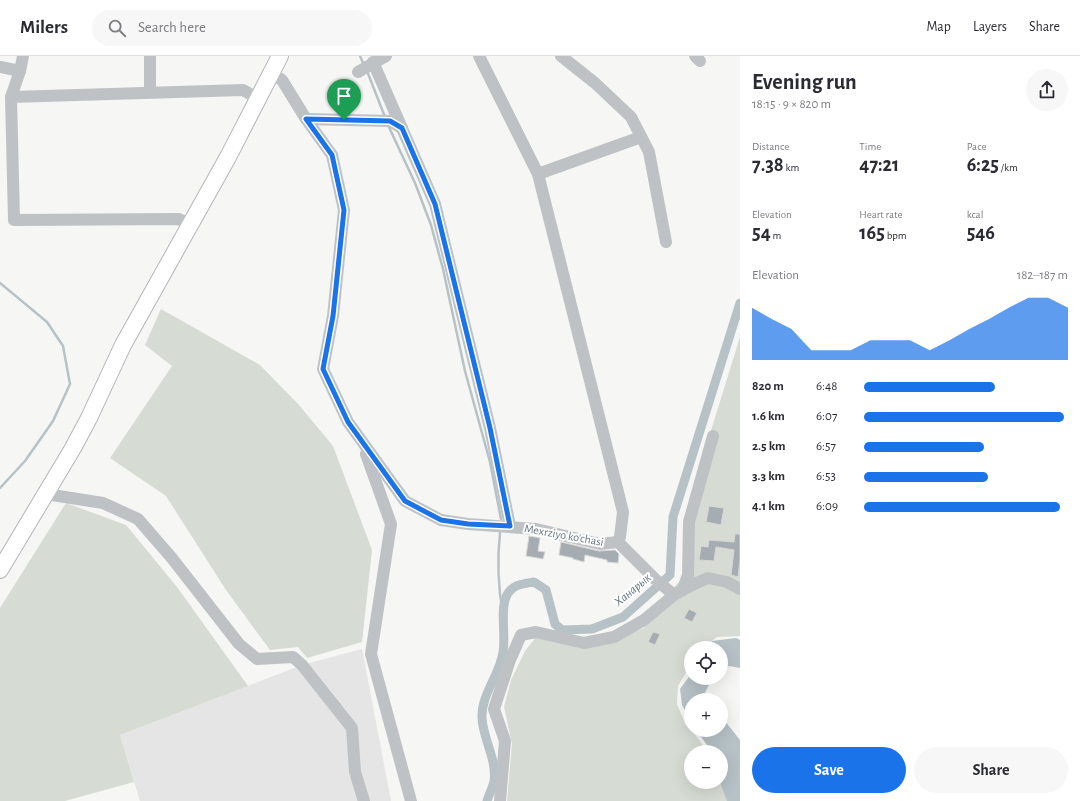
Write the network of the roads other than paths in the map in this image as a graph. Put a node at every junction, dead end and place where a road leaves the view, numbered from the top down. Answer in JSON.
{"nodes":[{"id":1,"x":23,"y":56,"type":"edge"},
{"id":2,"x":150,"y":56,"type":"edge"},
{"id":3,"x":280,"y":56,"type":"edge"},
{"id":4,"x":386,"y":56,"type":"edge"},
{"id":5,"x":479,"y":56,"type":"edge"},
{"id":6,"x":561,"y":56,"type":"edge"},
{"id":7,"x":0,"y":67,"type":"edge"},
{"id":8,"x":20,"y":71,"type":"junction"},
{"id":9,"x":270,"y":73,"type":"junction"},
{"id":10,"x":150,"y":92,"type":"junction"},
{"id":11,"x":11,"y":97,"type":"junction"},
{"id":12,"x":257,"y":98,"type":"junction"},
{"id":13,"x":306,"y":119,"type":"junction"},
{"id":14,"x":402,"y":128,"type":"junction"},
{"id":15,"x":641,"y":136,"type":"junction"},
{"id":16,"x":538,"y":174,"type":"junction"},
{"id":17,"x":190,"y":225,"type":"junction"},
{"id":18,"x":666,"y":242,"type":"dead end"},
{"id":19,"x":713,"y":436,"type":"dead end"},
{"id":20,"x":362,"y":440,"type":"junction"},
{"id":21,"x":46,"y":494,"type":"junction"},
{"id":22,"x":510,"y":526,"type":"junction"},
{"id":23,"x":618,"y":542,"type":"junction"},
{"id":24,"x":0,"y":570,"type":"edge"},
{"id":25,"x":740,"y":589,"type":"edge"},
{"id":26,"x":678,"y":592,"type":"junction"},
{"id":27,"x":364,"y":801,"type":"edge"},
{"id":28,"x":411,"y":801,"type":"edge"},
{"id":29,"x":500,"y":801,"type":"edge"}],
"edges":[{"from":1,"to":8,"type":"street"},
{"from":2,"to":10,"type":"street"},
{"from":3,"to":9,"type":"main road"},
{"from":4,"to":14,"type":"street"},
{"from":5,"to":16,"type":"street"},
{"from":6,"to":15,"type":"street"},
{"from":7,"to":8,"type":"street"},
{"from":8,"to":11,"type":"street"},
{"from":9,"to":12,"type":"main road"},
{"from":9,"to":13,"type":"street","name":"Mexrziyo ko'chasi"},
{"from":10,"to":11,"type":"street"},
{"from":10,"to":12,"type":"street"},
{"from":11,"to":17,"type":"street"},
{"from":12,"to":17,"type":"main road"},
{"from":13,"to":14,"type":"street"},
{"from":13,"to":20,"type":"street","name":"Mexrziyo ko'chasi"},
{"from":14,"to":22,"type":"street"},
{"from":15,"to":16,"type":"street"},
{"from":15,"to":18,"type":"street"},
{"from":16,"to":23,"type":"street"},
{"from":17,"to":21,"type":"main road"},
{"from":19,"to":26,"type":"street"},
{"from":20,"to":22,"type":"street","name":"Mexrziyo ko'chasi"},
{"from":20,"to":28,"type":"street"},
{"from":21,"to":24,"type":"main road"},
{"from":21,"to":27,"type":"street"},
{"from":22,"to":23,"type":"street","name":"Mexrziyo ko'chasi"},
{"from":23,"to":26,"type":"street"},
{"from":25,"to":26,"type":"street"},
{"from":26,"to":29,"type":"street"}]}
